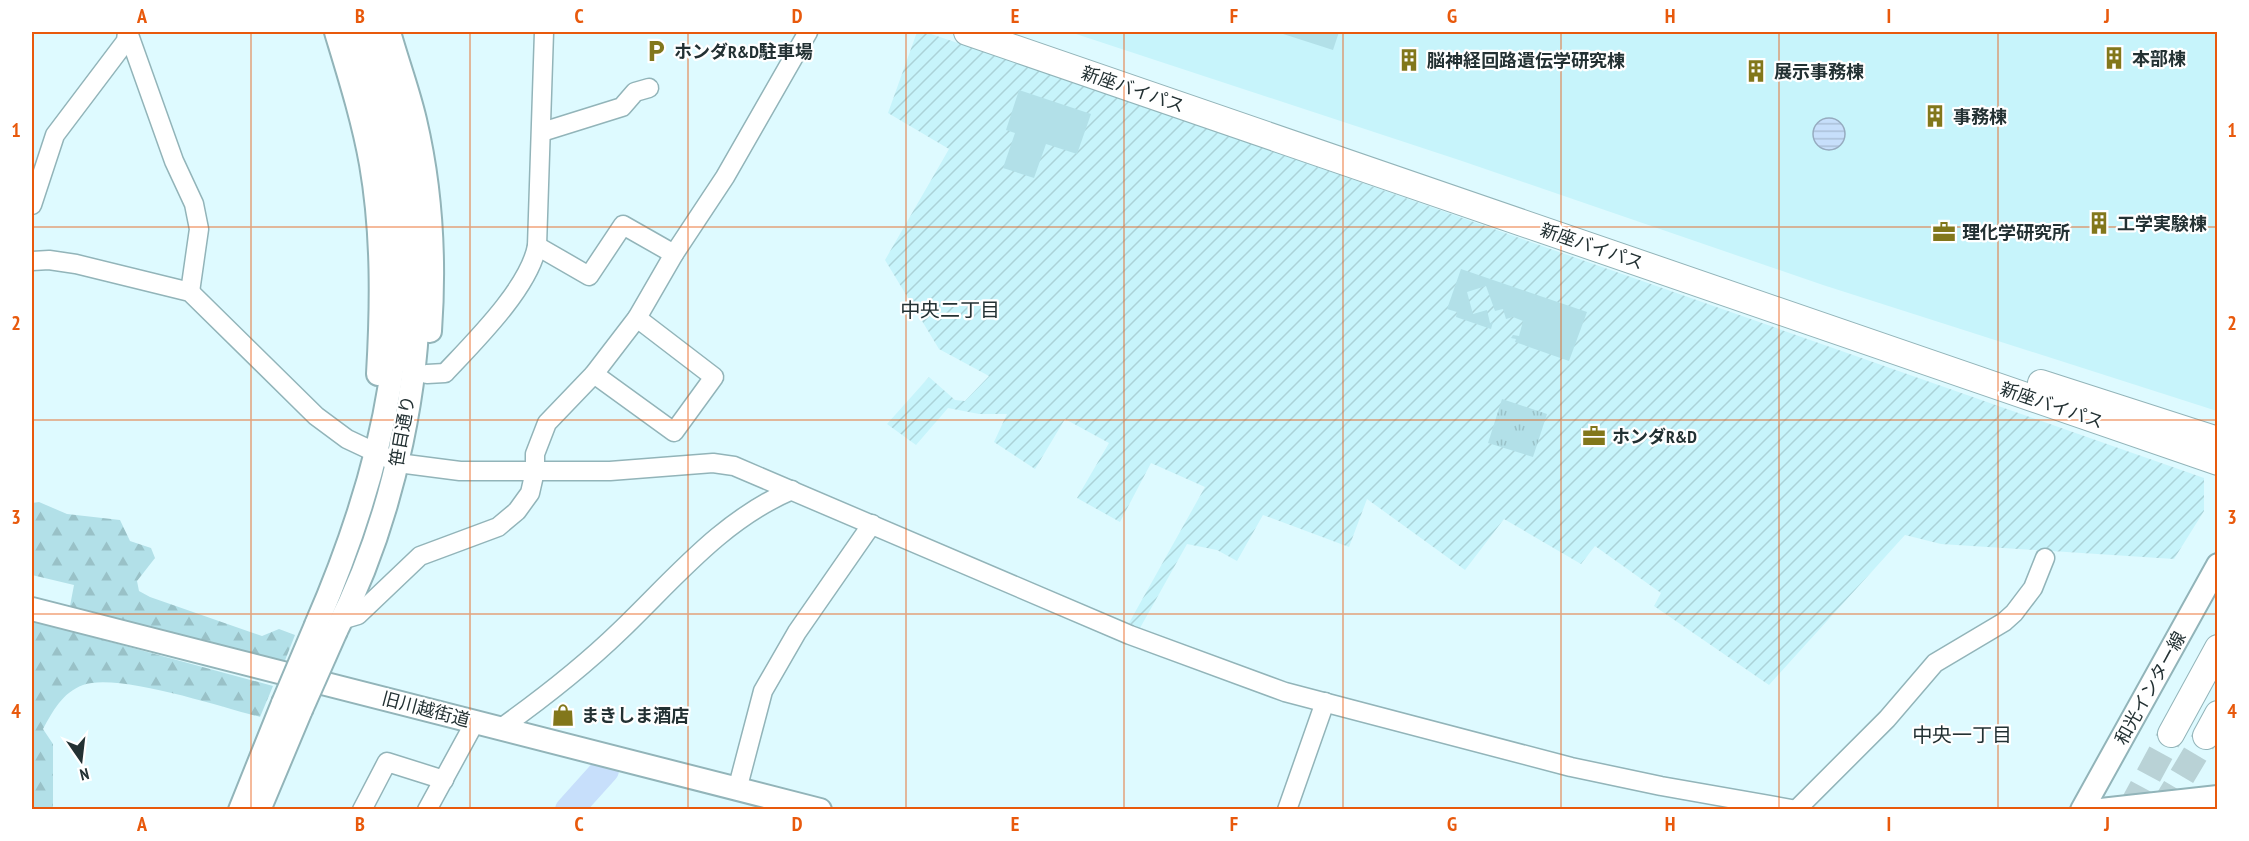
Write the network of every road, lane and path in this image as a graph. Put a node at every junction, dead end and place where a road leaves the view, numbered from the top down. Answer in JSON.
{"nodes":[{"id":1,"x":128,"y":32,"type":"edge"},
{"id":2,"x":336,"y":32,"type":"edge"},
{"id":3,"x":355,"y":32,"type":"edge"},
{"id":4,"x":371,"y":32,"type":"edge"},
{"id":5,"x":389,"y":32,"type":"edge"},
{"id":6,"x":544,"y":32,"type":"edge"},
{"id":7,"x":808,"y":32,"type":"edge"},
{"id":8,"x":967,"y":32,"type":"edge"},
{"id":9,"x":1017,"y":32,"type":"edge"},
{"id":10,"x":649,"y":88,"type":"dead end"},
{"id":11,"x":542,"y":132,"type":"junction"},
{"id":12,"x":32,"y":205,"type":"edge"},
{"id":13,"x":537,"y":246,"type":"junction"},
{"id":14,"x":674,"y":254,"type":"junction"},
{"id":15,"x":32,"y":261,"type":"edge"},
{"id":16,"x":408,"y":276,"type":"junction"},
{"id":17,"x":190,"y":292,"type":"junction"},
{"id":18,"x":636,"y":318,"type":"junction"},
{"id":19,"x":427,"y":374,"type":"junction"},
{"id":20,"x":594,"y":374,"type":"junction"},
{"id":21,"x":408,"y":397,"type":"junction"},
{"id":22,"x":385,"y":413,"type":"junction"},
{"id":23,"x":2217,"y":440,"type":"edge"},
{"id":24,"x":388,"y":459,"type":"junction"},
{"id":25,"x":2217,"y":462,"type":"edge"},
{"id":26,"x":535,"y":471,"type":"junction"},
{"id":27,"x":792,"y":490,"type":"junction"},
{"id":28,"x":872,"y":524,"type":"junction"},
{"id":29,"x":2045,"y":558,"type":"dead end"},
{"id":30,"x":2217,"y":565,"type":"edge"},
{"id":31,"x":32,"y":609,"type":"edge"},
{"id":32,"x":331,"y":625,"type":"junction"},
{"id":33,"x":2217,"y":648,"type":"edge"},
{"id":34,"x":1325,"y":702,"type":"junction"},
{"id":35,"x":292,"y":707,"type":"junction"},
{"id":36,"x":475,"y":722,"type":"junction"},
{"id":37,"x":501,"y":728,"type":"junction"},
{"id":38,"x":2171,"y":734,"type":"tunnel mouth"},
{"id":39,"x":444,"y":780,"type":"junction"},
{"id":40,"x":737,"y":790,"type":"junction"},
{"id":41,"x":2213,"y":798,"type":"edge"},
{"id":42,"x":776,"y":804,"type":"edge"},
{"id":43,"x":1797,"y":809,"type":"edge"},
{"id":44,"x":240,"y":810,"type":"edge"},
{"id":45,"x":259,"y":810,"type":"edge"},
{"id":46,"x":362,"y":810,"type":"edge"},
{"id":47,"x":427,"y":810,"type":"edge"},
{"id":48,"x":820,"y":810,"type":"edge"},
{"id":49,"x":1287,"y":810,"type":"edge"},
{"id":50,"x":2082,"y":810,"type":"edge"},
{"id":51,"x":2102,"y":810,"type":"edge"}],
"edges":[{"from":1,"to":12,"type":"street"},
{"from":1,"to":17,"type":"street"},
{"from":2,"to":22,"type":"main road"},
{"from":3,"to":16,"type":"main road","name":"笹目通り"},
{"from":4,"to":16,"type":"main road","name":"笹目通り"},
{"from":5,"to":19,"type":"main road"},
{"from":6,"to":11,"type":"street"},
{"from":7,"to":14,"type":"street"},
{"from":8,"to":25,"type":"highway","name":"新座バイパス"},
{"from":9,"to":23,"type":"highway","name":"新座バイパス"},
{"from":10,"to":11,"type":"street"},
{"from":11,"to":13,"type":"street"},
{"from":13,"to":14,"type":"street"},
{"from":13,"to":19,"type":"street"},
{"from":14,"to":18,"type":"street"},
{"from":15,"to":17,"type":"street"},
{"from":16,"to":21,"type":"main road","name":"笹目通り"},
{"from":16,"to":22,"type":"main road","name":"笹目通り"},
{"from":17,"to":24,"type":"street"},
{"from":18,"to":20,"type":"street"},
{"from":18,"to":20,"type":"street"},
{"from":19,"to":21,"type":"main road"},
{"from":20,"to":26,"type":"street"},
{"from":21,"to":24,"type":"main road","name":"笹目通り"},
{"from":22,"to":24,"type":"main road","name":"笹目通り"},
{"from":24,"to":26,"type":"street"},
{"from":24,"to":32,"type":"main road","name":"笹目通り"},
{"from":26,"to":27,"type":"street"},
{"from":26,"to":32,"type":"street"},
{"from":27,"to":28,"type":"street"},
{"from":27,"to":37,"type":"street"},
{"from":28,"to":34,"type":"street"},
{"from":28,"to":40,"type":"street"},
{"from":29,"to":43,"type":"street"},
{"from":30,"to":50,"type":"main road","name":"和光インター線"},
{"from":31,"to":36,"type":"main road","name":"旧川越街道"},
{"from":32,"to":35,"type":"main road","name":"笹目通り","bridge":true},
{"from":33,"to":38,"type":"highway"},
{"from":34,"to":43,"type":"street"},
{"from":34,"to":49,"type":"street"},
{"from":35,"to":44,"type":"main road","name":"笹目通り"},
{"from":35,"to":45,"type":"main road","name":"笹目通り"},
{"from":36,"to":37,"type":"main road","name":"旧川越街道"},
{"from":36,"to":39,"type":"street"},
{"from":37,"to":40,"type":"main road","name":"旧川越街道"},
{"from":39,"to":46,"type":"street"},
{"from":39,"to":47,"type":"street"},
{"from":40,"to":42,"type":"main road","name":"旧川越街道"},
{"from":41,"to":51,"type":"main road"},
{"from":42,"to":48,"type":"main road","name":"旧川越街道"}]}
